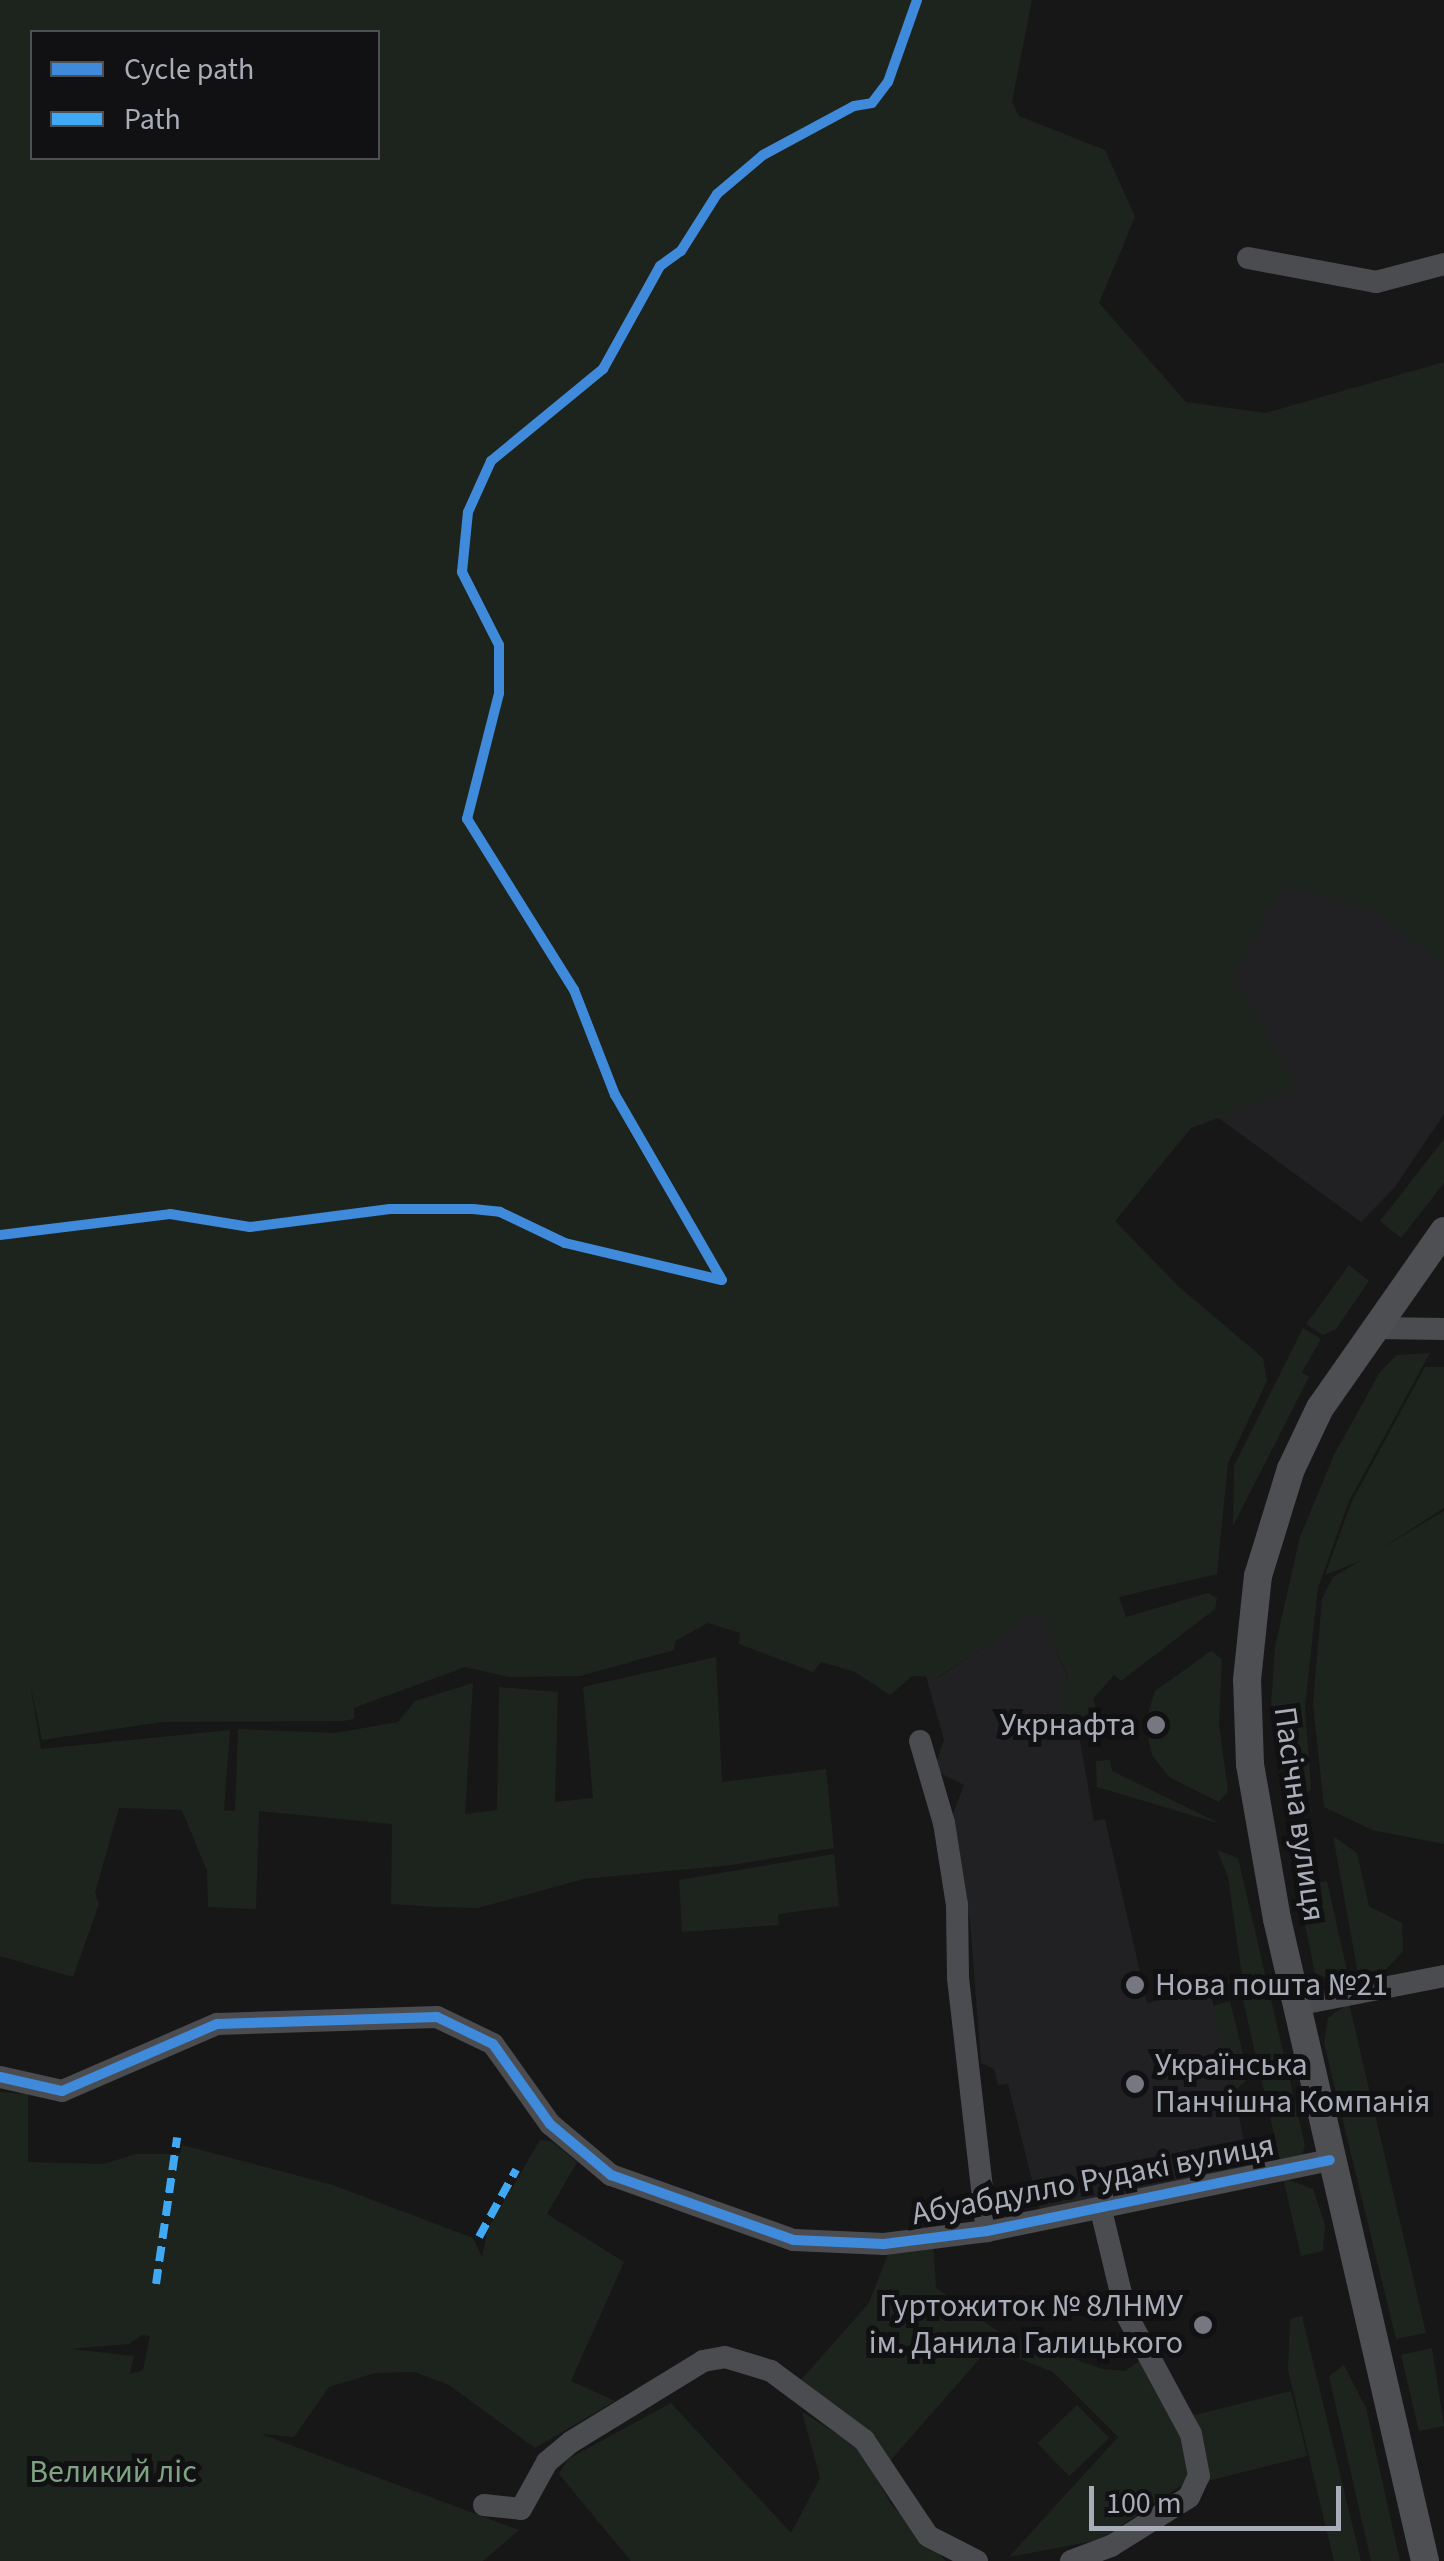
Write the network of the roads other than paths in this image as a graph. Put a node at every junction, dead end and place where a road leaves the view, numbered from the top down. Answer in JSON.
{"nodes":[{"id":1,"x":1248,"y":258,"type":"dead end"},
{"id":2,"x":1444,"y":264,"type":"edge"},
{"id":3,"x":1444,"y":1231,"type":"edge"},
{"id":4,"x":1375,"y":1328,"type":"junction"},
{"id":5,"x":1444,"y":1329,"type":"edge"},
{"id":6,"x":920,"y":1741,"type":"dead end"},
{"id":7,"x":1444,"y":1976,"type":"edge"},
{"id":8,"x":1296,"y":2004,"type":"junction"},
{"id":9,"x":0,"y":2078,"type":"edge"},
{"id":10,"x":1330,"y":2160,"type":"junction"},
{"id":11,"x":1101,"y":2210,"type":"junction"},
{"id":12,"x":987,"y":2231,"type":"junction"},
{"id":13,"x":484,"y":2505,"type":"dead end"},
{"id":14,"x":977,"y":2561,"type":"edge"},
{"id":15,"x":1071,"y":2561,"type":"edge"},
{"id":16,"x":1425,"y":2561,"type":"edge"}],
"edges":[{"from":1,"to":2,"type":"street"},
{"from":3,"to":4,"type":"main road","name":"Пасічна вулиця"},
{"from":4,"to":5,"type":"street"},
{"from":4,"to":8,"type":"main road","name":"Пасічна вулиця"},
{"from":6,"to":12,"type":"street"},
{"from":7,"to":8,"type":"street"},
{"from":8,"to":10,"type":"main road","name":"Пасічна вулиця"},
{"from":9,"to":12,"type":"street","name":"Абуабдулло Рудакі вулиця"},
{"from":10,"to":11,"type":"street","name":"Абуабдулло Рудакі вулиця"},
{"from":10,"to":16,"type":"main road","name":"Пасічна вулиця"},
{"from":11,"to":12,"type":"street","name":"Абуабдулло Рудакі вулиця"},
{"from":11,"to":15,"type":"street","name":"Абуабдулло Рудакі вулиця"},
{"from":13,"to":14,"type":"street"}]}
